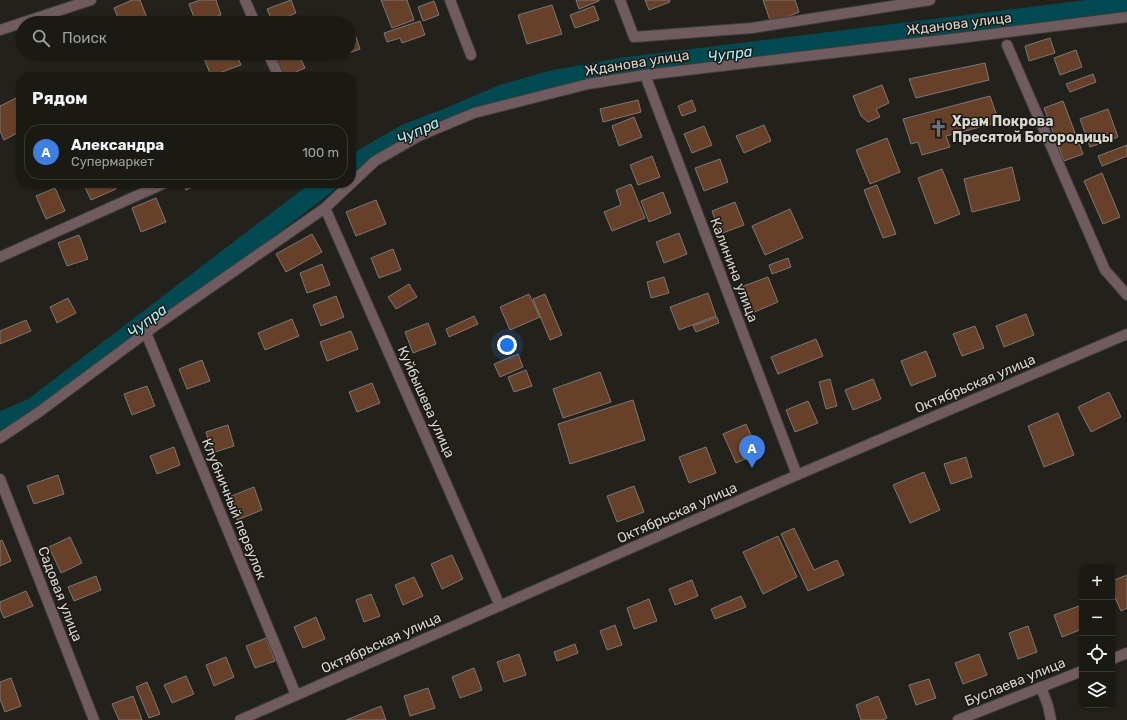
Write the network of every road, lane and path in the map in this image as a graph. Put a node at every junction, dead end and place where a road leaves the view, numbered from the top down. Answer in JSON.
{"nodes":[{"id":1,"x":91,"y":0,"type":"edge"},
{"id":2,"x":245,"y":0,"type":"edge"},
{"id":3,"x":450,"y":0,"type":"edge"},
{"id":4,"x":620,"y":0,"type":"edge"},
{"id":5,"x":930,"y":0,"type":"edge"},
{"id":6,"x":42,"y":16,"type":"edge"},
{"id":7,"x":252,"y":16,"type":"edge"},
{"id":8,"x":1127,"y":17,"type":"edge"},
{"id":9,"x":16,"y":25,"type":"edge"},
{"id":10,"x":0,"y":30,"type":"edge"},
{"id":11,"x":1007,"y":44,"type":"dead end"},
{"id":12,"x":472,"y":55,"type":"dead end"},
{"id":13,"x":271,"y":60,"type":"edge"},
{"id":14,"x":277,"y":72,"type":"edge"},
{"id":15,"x":645,"y":75,"type":"junction"},
{"id":16,"x":356,"y":179,"type":"edge"},
{"id":17,"x":155,"y":188,"type":"edge"},
{"id":18,"x":347,"y":188,"type":"edge"},
{"id":19,"x":325,"y":208,"type":"junction"},
{"id":20,"x":0,"y":257,"type":"edge"},
{"id":21,"x":1127,"y":295,"type":"edge"},
{"id":22,"x":146,"y":333,"type":"junction"},
{"id":23,"x":1127,"y":334,"type":"edge"},
{"id":24,"x":0,"y":438,"type":"edge"},
{"id":25,"x":797,"y":475,"type":"junction"},
{"id":26,"x":0,"y":479,"type":"edge"},
{"id":27,"x":500,"y":606,"type":"junction"},
{"id":28,"x":1127,"y":653,"type":"edge"},
{"id":29,"x":1115,"y":658,"type":"edge"},
{"id":30,"x":1079,"y":672,"type":"edge"},
{"id":31,"x":1041,"y":687,"type":"junction"},
{"id":32,"x":296,"y":695,"type":"junction"},
{"id":33,"x":94,"y":720,"type":"edge"},
{"id":34,"x":240,"y":720,"type":"edge"},
{"id":35,"x":958,"y":720,"type":"edge"},
{"id":36,"x":1051,"y":720,"type":"edge"}],
"edges":[{"from":1,"to":6,"type":"street"},
{"from":2,"to":7,"type":"street"},
{"from":3,"to":12,"type":"street"},
{"from":4,"to":5,"type":"street"},
{"from":8,"to":15,"type":"street","name":"Жданова улица"},
{"from":9,"to":10,"type":"street"},
{"from":11,"to":21,"type":"street"},
{"from":13,"to":14,"type":"street"},
{"from":15,"to":16,"type":"street","name":"Жданова улица"},
{"from":15,"to":25,"type":"street","name":"Калинина улица"},
{"from":17,"to":20,"type":"street"},
{"from":18,"to":19,"type":"street","name":"Жданова улица"},
{"from":19,"to":22,"type":"street","name":"Жданова улица"},
{"from":19,"to":27,"type":"street","name":"Куйбышева улица"},
{"from":22,"to":24,"type":"street","name":"Жданова улица"},
{"from":22,"to":32,"type":"street","name":"Клубничный переулок"},
{"from":23,"to":25,"type":"street","name":"Октябрьская улица"},
{"from":25,"to":27,"type":"street","name":"Октябрьская улица"},
{"from":26,"to":33,"type":"street","name":"Садовая улица"},
{"from":27,"to":32,"type":"street","name":"Октябрьская улица"},
{"from":28,"to":29,"type":"street"},
{"from":30,"to":31,"type":"street","name":"Буслаева улица"},
{"from":31,"to":35,"type":"street","name":"Буслаева улица"},
{"from":31,"to":36,"type":"street"},
{"from":32,"to":34,"type":"street","name":"Октябрьская улица"}]}
